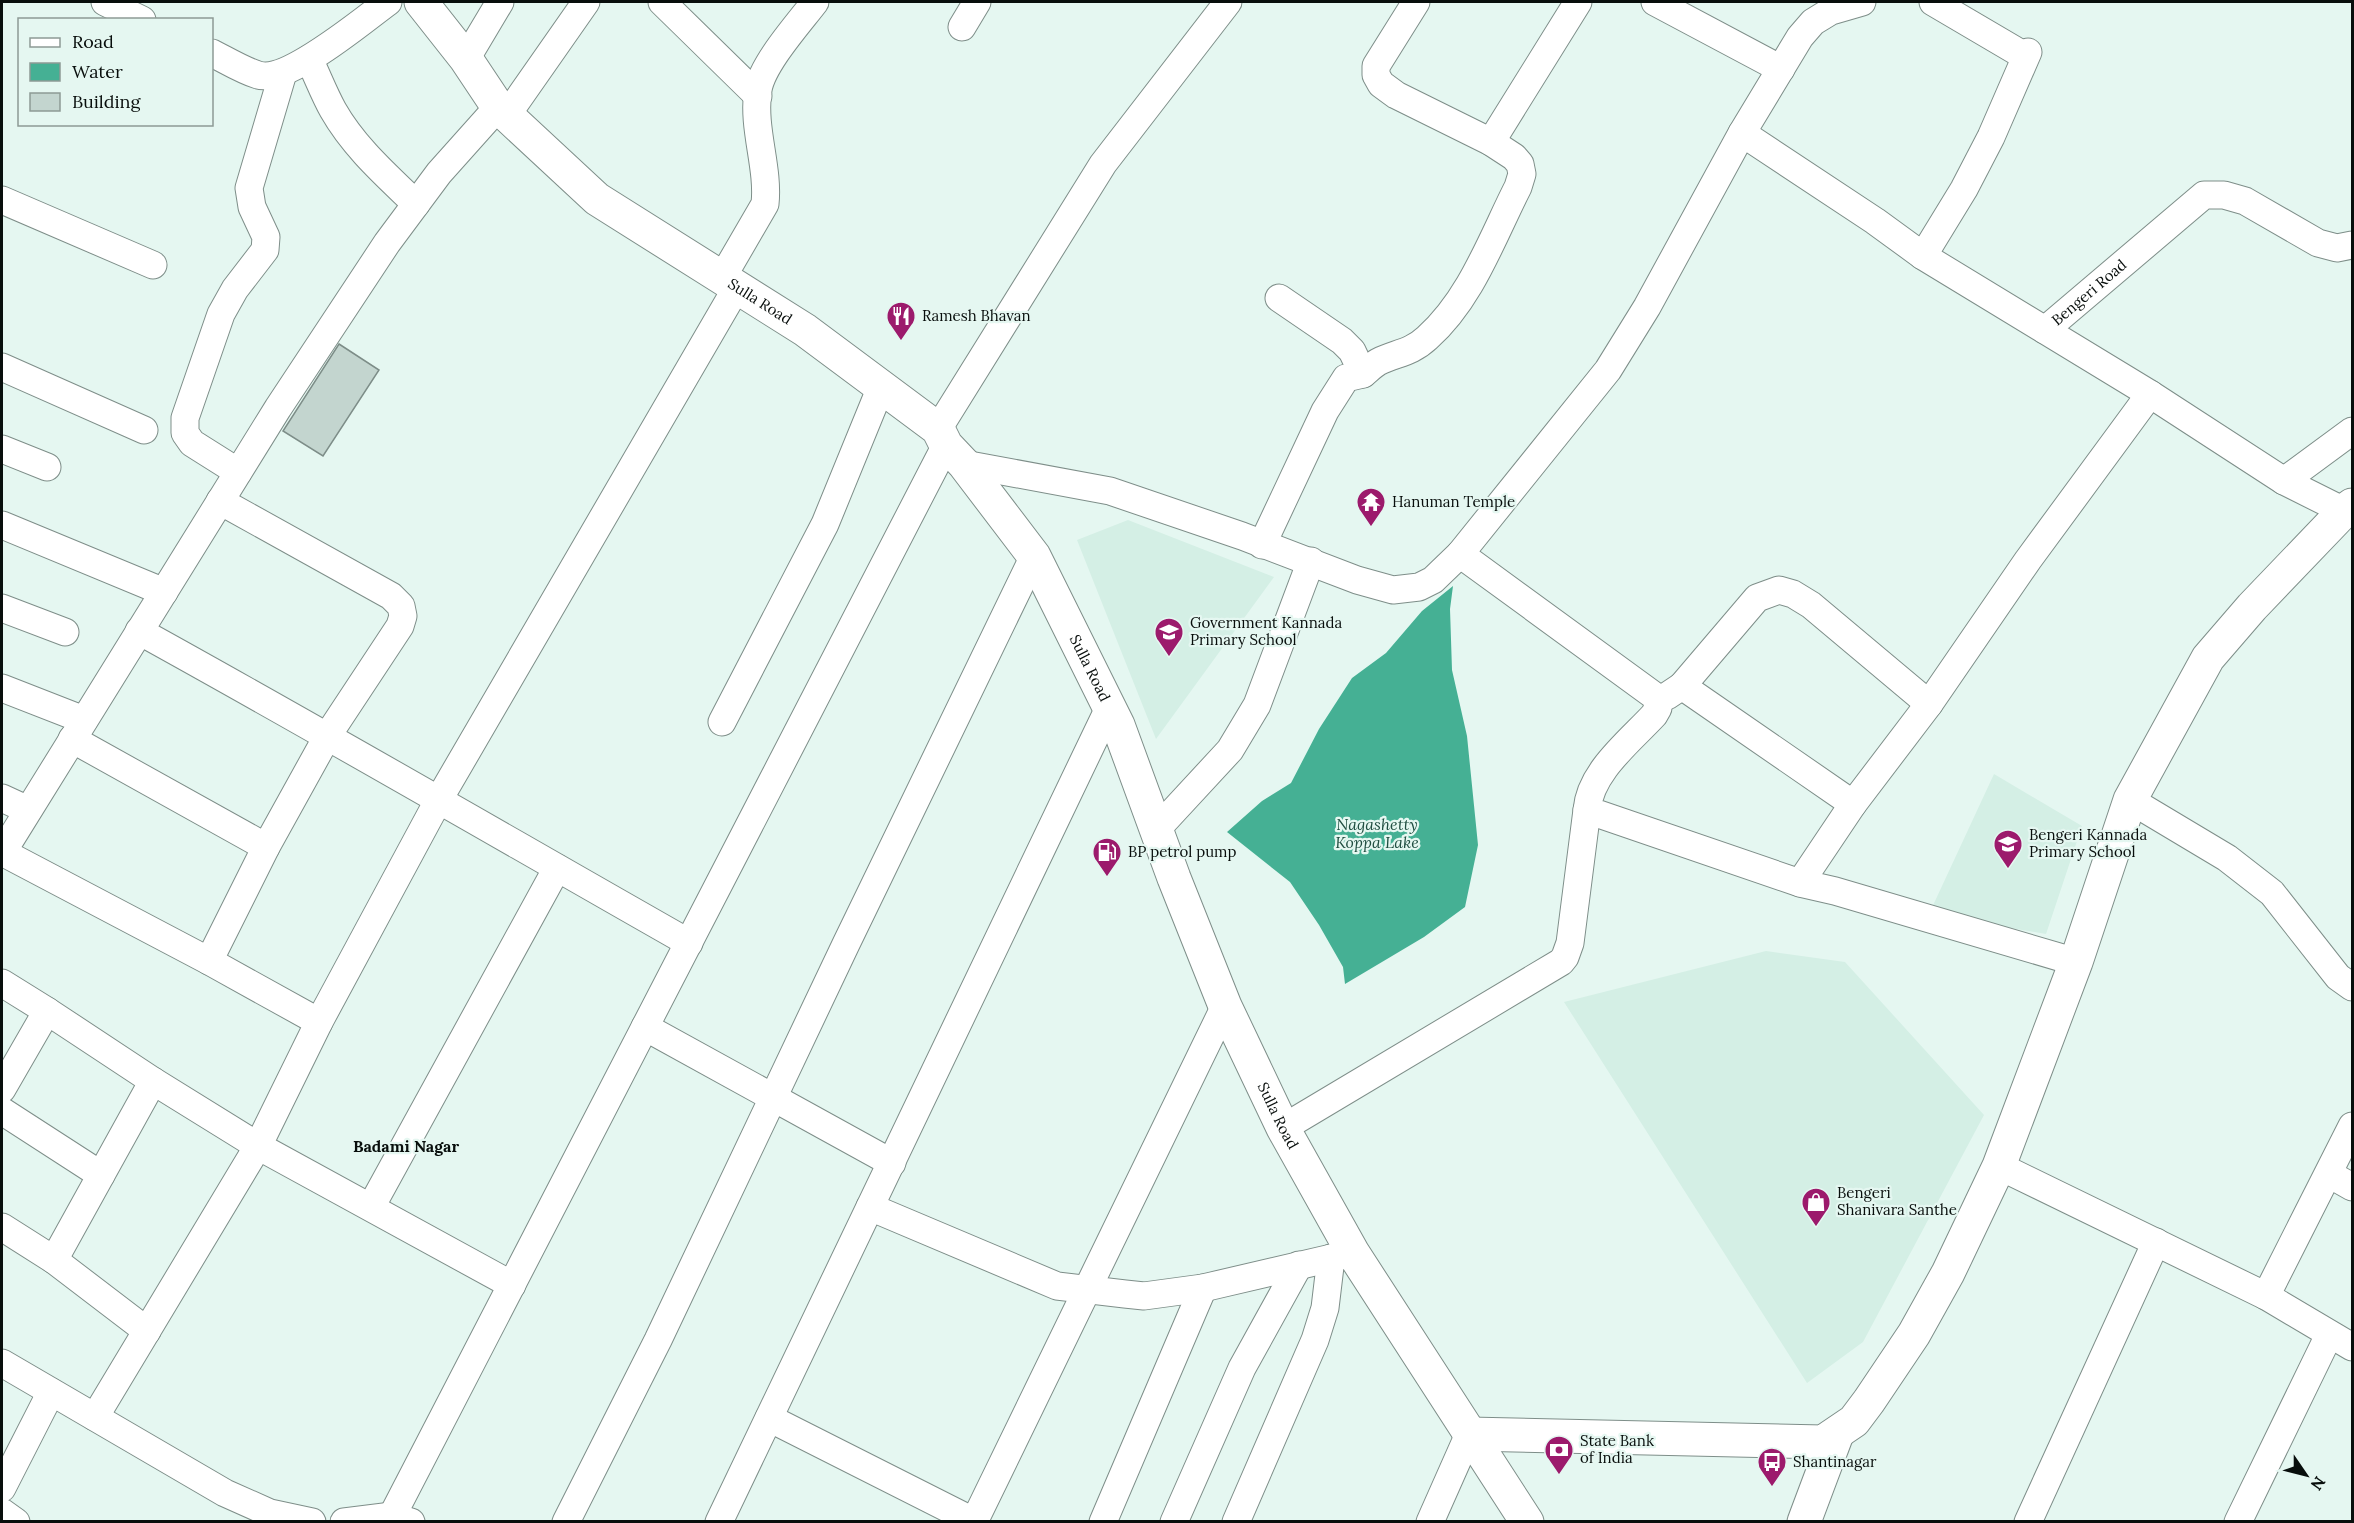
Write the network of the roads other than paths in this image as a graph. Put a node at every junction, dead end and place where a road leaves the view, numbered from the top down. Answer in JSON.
{"nodes":[{"id":1,"x":105,"y":2,"type":"edge"},
{"id":2,"x":388,"y":2,"type":"edge"},
{"id":3,"x":421,"y":2,"type":"edge"},
{"id":4,"x":500,"y":2,"type":"edge"},
{"id":5,"x":586,"y":2,"type":"edge"},
{"id":6,"x":662,"y":2,"type":"edge"},
{"id":7,"x":815,"y":2,"type":"edge"},
{"id":8,"x":977,"y":2,"type":"edge"},
{"id":9,"x":1228,"y":2,"type":"edge"},
{"id":10,"x":1416,"y":2,"type":"edge"},
{"id":11,"x":1578,"y":2,"type":"edge"},
{"id":12,"x":1655,"y":2,"type":"edge"},
{"id":13,"x":1862,"y":2,"type":"edge"},
{"id":14,"x":1933,"y":2,"type":"edge"},
{"id":15,"x":138,"y":18,"type":"edge"},
{"id":16,"x":962,"y":27,"type":"dead end"},
{"id":17,"x":213,"y":53,"type":"edge"},
{"id":18,"x":309,"y":59,"type":"junction"},
{"id":19,"x":466,"y":59,"type":"junction"},
{"id":20,"x":1781,"y":69,"type":"junction"},
{"id":21,"x":283,"y":73,"type":"junction"},
{"id":22,"x":758,"y":96,"type":"junction"},
{"id":23,"x":503,"y":111,"type":"junction"},
{"id":24,"x":1742,"y":133,"type":"junction"},
{"id":25,"x":1491,"y":142,"type":"junction"},
{"id":26,"x":2,"y":200,"type":"edge"},
{"id":27,"x":416,"y":204,"type":"junction"},
{"id":28,"x":2352,"y":245,"type":"edge"},
{"id":29,"x":1923,"y":256,"type":"junction"},
{"id":30,"x":153,"y":265,"type":"dead end"},
{"id":31,"x":730,"y":283,"type":"junction"},
{"id":32,"x":1279,"y":298,"type":"dead end"},
{"id":33,"x":2045,"y":330,"type":"junction"},
{"id":34,"x":2,"y":367,"type":"edge"},
{"id":35,"x":1363,"y":374,"type":"junction"},
{"id":36,"x":881,"y":387,"type":"junction"},
{"id":37,"x":2150,"y":394,"type":"junction"},
{"id":38,"x":144,"y":430,"type":"dead end"},
{"id":39,"x":2352,"y":431,"type":"edge"},
{"id":40,"x":949,"y":446,"type":"junction"},
{"id":41,"x":2,"y":449,"type":"edge"},
{"id":42,"x":47,"y":467,"type":"dead end"},
{"id":43,"x":238,"y":472,"type":"junction"},
{"id":44,"x":2284,"y":481,"type":"junction"},
{"id":45,"x":220,"y":501,"type":"junction"},
{"id":46,"x":2348,"y":508,"type":"edge"},
{"id":47,"x":2,"y":525,"type":"edge"},
{"id":48,"x":1262,"y":545,"type":"junction"},
{"id":49,"x":1460,"y":554,"type":"junction"},
{"id":50,"x":1034,"y":556,"type":"junction"},
{"id":51,"x":1311,"y":561,"type":"junction"},
{"id":52,"x":165,"y":592,"type":"junction"},
{"id":53,"x":2,"y":608,"type":"edge"},
{"id":54,"x":139,"y":631,"type":"junction"},
{"id":55,"x":65,"y":632,"type":"dead end"},
{"id":56,"x":1682,"y":686,"type":"junction"},
{"id":57,"x":2,"y":688,"type":"edge"},
{"id":58,"x":1659,"y":702,"type":"junction"},
{"id":59,"x":1929,"y":704,"type":"junction"},
{"id":60,"x":1109,"y":708,"type":"junction"},
{"id":61,"x":723,"y":722,"type":"dead end"},
{"id":62,"x":78,"y":730,"type":"junction"},
{"id":63,"x":328,"y":735,"type":"junction"},
{"id":64,"x":2,"y":798,"type":"edge"},
{"id":65,"x":2130,"y":800,"type":"junction"},
{"id":66,"x":438,"y":801,"type":"junction"},
{"id":67,"x":1853,"y":804,"type":"junction"},
{"id":68,"x":28,"y":810,"type":"junction"},
{"id":69,"x":1587,"y":810,"type":"junction"},
{"id":70,"x":1156,"y":830,"type":"junction"},
{"id":71,"x":266,"y":847,"type":"junction"},
{"id":72,"x":2,"y":853,"type":"edge"},
{"id":73,"x":557,"y":868,"type":"junction"},
{"id":74,"x":1800,"y":883,"type":"junction"},
{"id":75,"x":689,"y":943,"type":"junction"},
{"id":76,"x":209,"y":961,"type":"junction"},
{"id":77,"x":2076,"y":962,"type":"junction"},
{"id":78,"x":2,"y":983,"type":"edge"},
{"id":79,"x":2352,"y":987,"type":"edge"},
{"id":80,"x":1225,"y":1006,"type":"junction"},
{"id":81,"x":47,"y":1011,"type":"junction"},
{"id":82,"x":320,"y":1022,"type":"junction"},
{"id":83,"x":645,"y":1028,"type":"junction"},
{"id":84,"x":153,"y":1081,"type":"junction"},
{"id":85,"x":2,"y":1089,"type":"edge"},
{"id":86,"x":773,"y":1096,"type":"junction"},
{"id":87,"x":2,"y":1111,"type":"edge"},
{"id":88,"x":2352,"y":1126,"type":"edge"},
{"id":89,"x":1283,"y":1128,"type":"junction"},
{"id":90,"x":258,"y":1146,"type":"junction"},
{"id":91,"x":892,"y":1163,"type":"junction"},
{"id":92,"x":2000,"y":1166,"type":"junction"},
{"id":93,"x":2329,"y":1174,"type":"junction"},
{"id":94,"x":101,"y":1175,"type":"junction"},
{"id":95,"x":2352,"y":1187,"type":"edge"},
{"id":96,"x":371,"y":1207,"type":"junction"},
{"id":97,"x":870,"y":1207,"type":"junction"},
{"id":98,"x":2,"y":1227,"type":"edge"},
{"id":99,"x":2156,"y":1242,"type":"junction"},
{"id":100,"x":1342,"y":1255,"type":"junction"},
{"id":101,"x":54,"y":1260,"type":"junction"},
{"id":102,"x":1299,"y":1265,"type":"junction"},
{"id":103,"x":512,"y":1285,"type":"junction"},
{"id":104,"x":1203,"y":1288,"type":"junction"},
{"id":105,"x":1087,"y":1289,"type":"junction"},
{"id":106,"x":2266,"y":1296,"type":"junction"},
{"id":107,"x":147,"y":1331,"type":"junction"},
{"id":108,"x":2329,"y":1335,"type":"junction"},
{"id":109,"x":2352,"y":1347,"type":"edge"},
{"id":110,"x":2,"y":1363,"type":"edge"},
{"id":111,"x":51,"y":1392,"type":"junction"},
{"id":112,"x":95,"y":1417,"type":"junction"},
{"id":113,"x":769,"y":1418,"type":"junction"},
{"id":114,"x":1469,"y":1434,"type":"junction"},
{"id":115,"x":1837,"y":1434,"type":"junction"},
{"id":116,"x":2,"y":1488,"type":"edge"},
{"id":117,"x":2,"y":1512,"type":"edge"},
{"id":118,"x":398,"y":1520,"type":"edge"},
{"id":119,"x":16,"y":1521,"type":"edge"},
{"id":120,"x":312,"y":1521,"type":"edge"},
{"id":121,"x":344,"y":1521,"type":"edge"},
{"id":122,"x":566,"y":1521,"type":"edge"},
{"id":123,"x":719,"y":1521,"type":"edge"},
{"id":124,"x":974,"y":1521,"type":"edge"},
{"id":125,"x":1103,"y":1521,"type":"edge"},
{"id":126,"x":1174,"y":1521,"type":"edge"},
{"id":127,"x":1236,"y":1521,"type":"edge"},
{"id":128,"x":1431,"y":1521,"type":"edge"},
{"id":129,"x":1527,"y":1521,"type":"edge"},
{"id":130,"x":1804,"y":1521,"type":"edge"},
{"id":131,"x":2028,"y":1521,"type":"edge"},
{"id":132,"x":2238,"y":1521,"type":"edge"}],
"edges":[{"from":1,"to":15,"type":"street"},
{"from":2,"to":18,"type":"street"},
{"from":3,"to":19,"type":"main road","name":"Sulla Road"},
{"from":4,"to":19,"type":"street"},
{"from":5,"to":23,"type":"street"},
{"from":6,"to":22,"type":"street"},
{"from":7,"to":22,"type":"street"},
{"from":8,"to":16,"type":"street"},
{"from":9,"to":40,"type":"street"},
{"from":10,"to":25,"type":"street"},
{"from":11,"to":25,"type":"street"},
{"from":12,"to":20,"type":"street"},
{"from":13,"to":20,"type":"street"},
{"from":14,"to":29,"type":"street"},
{"from":17,"to":21,"type":"street"},
{"from":18,"to":21,"type":"street"},
{"from":18,"to":27,"type":"street"},
{"from":19,"to":23,"type":"main road","name":"Sulla Road"},
{"from":20,"to":24,"type":"street"},
{"from":21,"to":43,"type":"street"},
{"from":22,"to":31,"type":"street"},
{"from":23,"to":27,"type":"street"},
{"from":23,"to":31,"type":"main road","name":"Sulla Road"},
{"from":24,"to":29,"type":"street","name":"Bengeri Road"},
{"from":24,"to":49,"type":"street"},
{"from":25,"to":35,"type":"street"},
{"from":26,"to":30,"type":"street"},
{"from":27,"to":43,"type":"street"},
{"from":28,"to":33,"type":"street","name":"Bengeri Road"},
{"from":29,"to":33,"type":"street","name":"Bengeri Road"},
{"from":31,"to":36,"type":"main road","name":"Sulla Road"},
{"from":31,"to":66,"type":"street"},
{"from":32,"to":35,"type":"street"},
{"from":33,"to":37,"type":"street"},
{"from":34,"to":38,"type":"street"},
{"from":35,"to":48,"type":"street"},
{"from":36,"to":40,"type":"main road","name":"Sulla Road"},
{"from":36,"to":61,"type":"street"},
{"from":37,"to":44,"type":"street"},
{"from":37,"to":59,"type":"street"},
{"from":39,"to":44,"type":"street"},
{"from":40,"to":48,"type":"street"},
{"from":40,"to":50,"type":"main road","name":"Sulla Road"},
{"from":40,"to":75,"type":"street"},
{"from":41,"to":42,"type":"street"},
{"from":43,"to":45,"type":"street"},
{"from":44,"to":46,"type":"street"},
{"from":45,"to":52,"type":"street"},
{"from":45,"to":63,"type":"street"},
{"from":46,"to":65,"type":"main road"},
{"from":47,"to":52,"type":"street"},
{"from":48,"to":51,"type":"street"},
{"from":49,"to":51,"type":"street"},
{"from":49,"to":58,"type":"street"},
{"from":50,"to":60,"type":"main road","name":"Sulla Road"},
{"from":50,"to":86,"type":"street"},
{"from":51,"to":70,"type":"street"},
{"from":52,"to":54,"type":"street"},
{"from":53,"to":55,"type":"street"},
{"from":54,"to":62,"type":"street"},
{"from":54,"to":63,"type":"street"},
{"from":56,"to":58,"type":"street"},
{"from":56,"to":59,"type":"street"},
{"from":56,"to":67,"type":"street"},
{"from":57,"to":62,"type":"street"},
{"from":58,"to":69,"type":"street"},
{"from":59,"to":67,"type":"street"},
{"from":60,"to":70,"type":"main road","name":"Sulla Road"},
{"from":60,"to":91,"type":"street"},
{"from":62,"to":68,"type":"street"},
{"from":62,"to":71,"type":"street"},
{"from":63,"to":66,"type":"street"},
{"from":63,"to":71,"type":"street"},
{"from":64,"to":68,"type":"street"},
{"from":65,"to":77,"type":"main road"},
{"from":65,"to":79,"type":"street"},
{"from":66,"to":73,"type":"street"},
{"from":66,"to":82,"type":"street"},
{"from":67,"to":74,"type":"street"},
{"from":68,"to":72,"type":"street"},
{"from":69,"to":74,"type":"street"},
{"from":69,"to":89,"type":"street"},
{"from":70,"to":80,"type":"main road","name":"Sulla Road"},
{"from":71,"to":76,"type":"street"},
{"from":72,"to":76,"type":"street"},
{"from":73,"to":75,"type":"street"},
{"from":73,"to":96,"type":"street"},
{"from":74,"to":77,"type":"street"},
{"from":75,"to":83,"type":"street"},
{"from":76,"to":82,"type":"street"},
{"from":77,"to":92,"type":"main road"},
{"from":78,"to":81,"type":"street"},
{"from":80,"to":89,"type":"main road","name":"Sulla Road"},
{"from":80,"to":105,"type":"street"},
{"from":81,"to":84,"type":"street"},
{"from":81,"to":85,"type":"street"},
{"from":82,"to":90,"type":"street"},
{"from":83,"to":86,"type":"street"},
{"from":83,"to":103,"type":"street"},
{"from":84,"to":90,"type":"street"},
{"from":84,"to":94,"type":"street"},
{"from":86,"to":91,"type":"street"},
{"from":86,"to":122,"type":"street"},
{"from":87,"to":94,"type":"street"},
{"from":88,"to":93,"type":"street"},
{"from":89,"to":100,"type":"main road","name":"Sulla Road"},
{"from":90,"to":96,"type":"street"},
{"from":90,"to":107,"type":"street"},
{"from":91,"to":97,"type":"street"},
{"from":92,"to":99,"type":"street"},
{"from":92,"to":115,"type":"main road"},
{"from":93,"to":95,"type":"street"},
{"from":93,"to":106,"type":"street"},
{"from":94,"to":101,"type":"street"},
{"from":96,"to":103,"type":"street"},
{"from":97,"to":105,"type":"street"},
{"from":97,"to":113,"type":"street"},
{"from":98,"to":101,"type":"street"},
{"from":99,"to":106,"type":"street"},
{"from":99,"to":131,"type":"street"},
{"from":100,"to":102,"type":"street"},
{"from":100,"to":114,"type":"main road","name":"Sulla Road"},
{"from":100,"to":127,"type":"street"},
{"from":101,"to":107,"type":"street"},
{"from":102,"to":104,"type":"street"},
{"from":102,"to":126,"type":"street"},
{"from":103,"to":118,"type":"street"},
{"from":104,"to":105,"type":"street"},
{"from":104,"to":125,"type":"street"},
{"from":105,"to":124,"type":"street"},
{"from":106,"to":108,"type":"street"},
{"from":107,"to":112,"type":"street"},
{"from":108,"to":109,"type":"street"},
{"from":108,"to":132,"type":"street"},
{"from":110,"to":111,"type":"street"},
{"from":111,"to":112,"type":"street"},
{"from":111,"to":116,"type":"street"},
{"from":112,"to":120,"type":"street"},
{"from":113,"to":123,"type":"street"},
{"from":113,"to":124,"type":"street"},
{"from":114,"to":115,"type":"main road"},
{"from":114,"to":128,"type":"street"},
{"from":114,"to":129,"type":"main road","name":"Sulla Road"},
{"from":115,"to":130,"type":"main road"},
{"from":117,"to":119,"type":"street"},
{"from":118,"to":121,"type":"street"}]}
